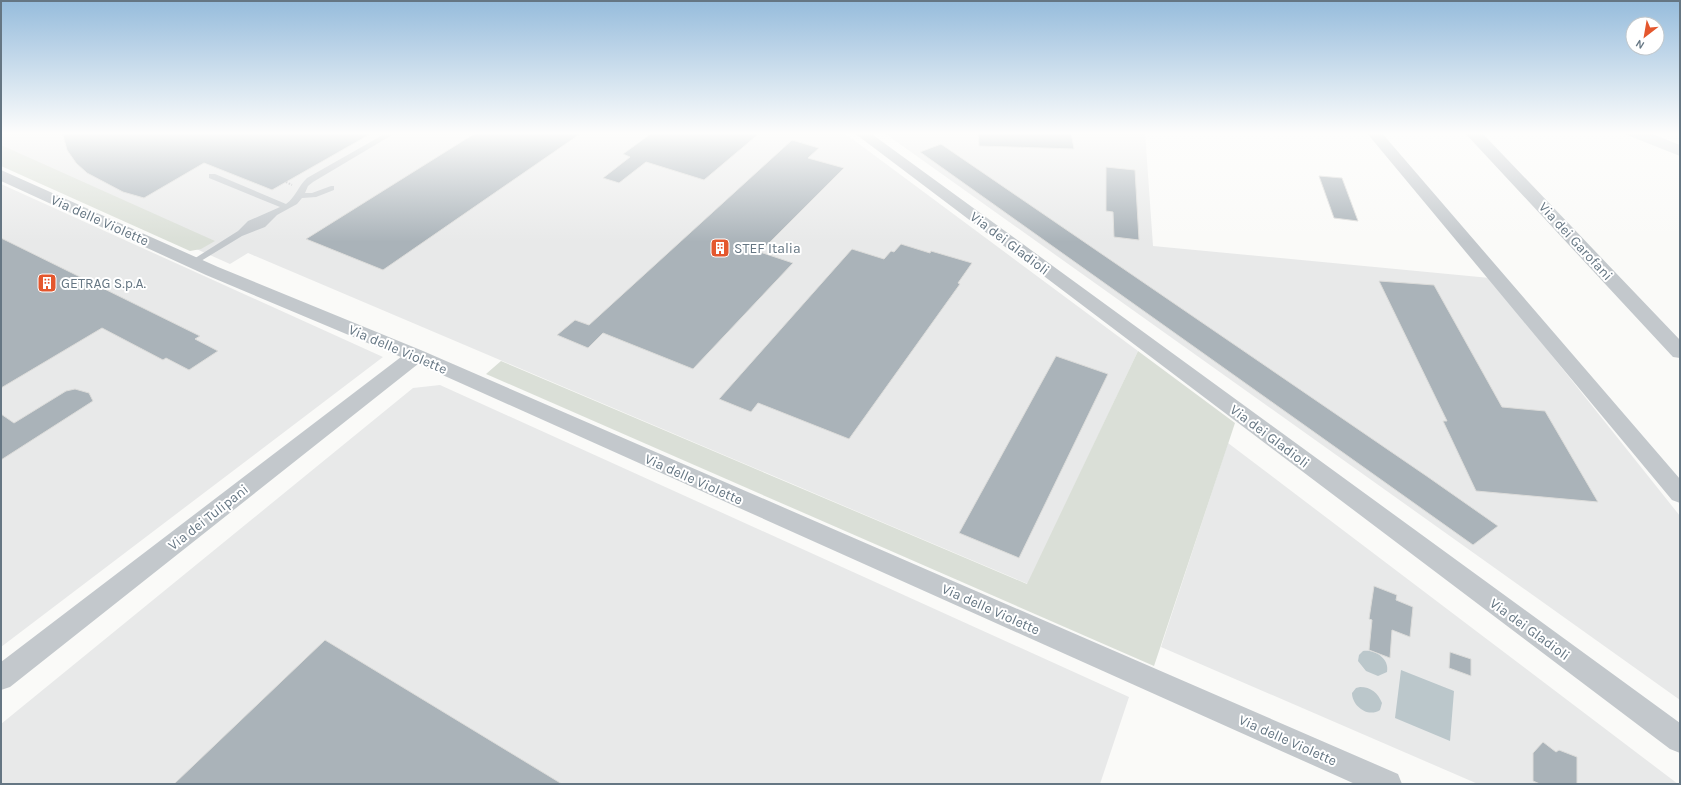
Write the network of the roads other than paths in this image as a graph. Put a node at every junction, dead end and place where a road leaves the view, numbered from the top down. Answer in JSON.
{"nodes":[{"id":1,"x":330,"y":169,"type":"edge"},
{"id":2,"x":909,"y":169,"type":"edge"},
{"id":3,"x":1404,"y":169,"type":"edge"},
{"id":4,"x":1508,"y":169,"type":"edge"},
{"id":5,"x":1,"y":175,"type":"edge"},
{"id":6,"x":212,"y":176,"type":"dead end"},
{"id":7,"x":331,"y":188,"type":"dead end"},
{"id":8,"x":300,"y":196,"type":"junction"},
{"id":9,"x":286,"y":207,"type":"junction"},
{"id":10,"x":193,"y":262,"type":"junction"},
{"id":11,"x":1680,"y":352,"type":"edge"},
{"id":12,"x":416,"y":356,"type":"junction"},
{"id":13,"x":1680,"y":494,"type":"edge"},
{"id":14,"x":1,"y":678,"type":"edge"},
{"id":15,"x":1680,"y":740,"type":"edge"},
{"id":16,"x":1388,"y":784,"type":"edge"}],
"edges":[{"from":1,"to":8,"type":"lane"},
{"from":2,"to":15,"type":"street","name":"Via dei Gladioli"},
{"from":3,"to":13,"type":"street"},
{"from":4,"to":11,"type":"street","name":"Via dei Garofani"},
{"from":5,"to":10,"type":"street","name":"Via delle Violette"},
{"from":6,"to":9,"type":"lane"},
{"from":7,"to":8,"type":"lane"},
{"from":8,"to":9,"type":"lane"},
{"from":9,"to":10,"type":"lane"},
{"from":10,"to":12,"type":"street","name":"Via delle Violette"},
{"from":12,"to":14,"type":"street","name":"Via dei Tulipani"},
{"from":12,"to":16,"type":"street","name":"Via delle Violette"}]}
